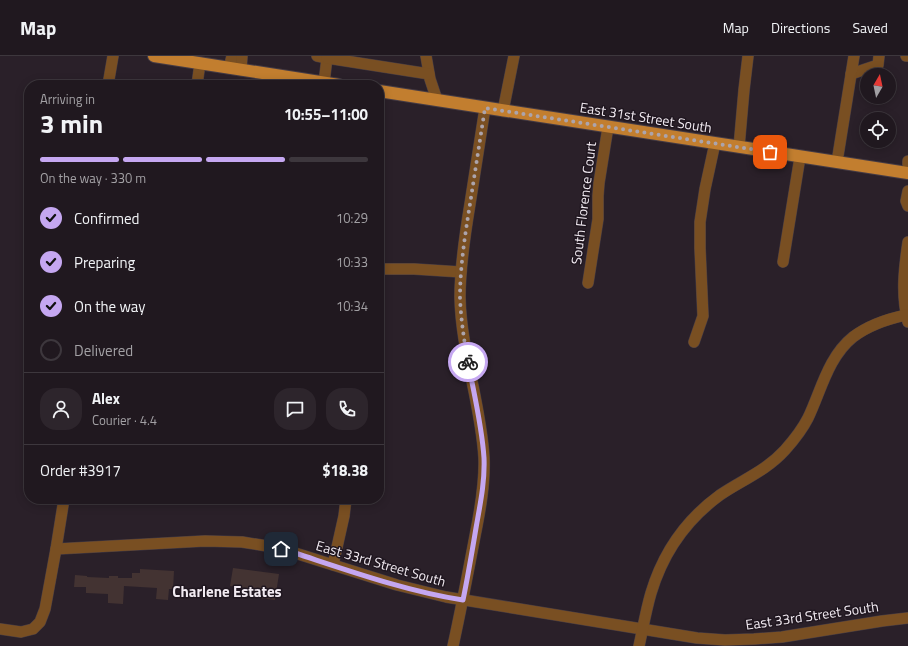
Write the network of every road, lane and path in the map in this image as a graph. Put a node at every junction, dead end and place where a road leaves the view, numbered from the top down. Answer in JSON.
{"nodes":[{"id":1,"x":113,"y":56,"type":"edge"},
{"id":2,"x":154,"y":56,"type":"edge"},
{"id":3,"x":242,"y":56,"type":"edge"},
{"id":4,"x":426,"y":56,"type":"edge"},
{"id":5,"x":514,"y":56,"type":"edge"},
{"id":6,"x":748,"y":56,"type":"edge"},
{"id":7,"x":854,"y":56,"type":"edge"},
{"id":8,"x":879,"y":56,"type":"edge"},
{"id":9,"x":322,"y":57,"type":"edge"},
{"id":10,"x":230,"y":62,"type":"edge"},
{"id":11,"x":200,"y":63,"type":"junction"},
{"id":12,"x":242,"y":70,"type":"junction"},
{"id":13,"x":429,"y":74,"type":"junction"},
{"id":14,"x":851,"y":74,"type":"junction"},
{"id":15,"x":109,"y":80,"type":"edge"},
{"id":16,"x":198,"y":80,"type":"edge"},
{"id":17,"x":305,"y":80,"type":"edge"},
{"id":18,"x":324,"y":80,"type":"edge"},
{"id":19,"x":384,"y":92,"type":"edge"},
{"id":20,"x":437,"y":100,"type":"junction"},
{"id":21,"x":485,"y":108,"type":"junction"},
{"id":22,"x":504,"y":111,"type":"junction"},
{"id":23,"x":608,"y":127,"type":"junction"},
{"id":24,"x":715,"y":143,"type":"junction"},
{"id":25,"x":740,"y":147,"type":"junction"},
{"id":26,"x":800,"y":157,"type":"junction"},
{"id":27,"x":908,"y":161,"type":"edge"},
{"id":28,"x":837,"y":162,"type":"junction"},
{"id":29,"x":908,"y":165,"type":"edge"},
{"id":30,"x":908,"y":173,"type":"edge"},
{"id":31,"x":908,"y":191,"type":"edge"},
{"id":32,"x":908,"y":206,"type":"edge"},
{"id":33,"x":908,"y":242,"type":"edge"},
{"id":34,"x":783,"y":262,"type":"dead end"},
{"id":35,"x":384,"y":269,"type":"edge"},
{"id":36,"x":461,"y":272,"type":"junction"},
{"id":37,"x":588,"y":283,"type":"dead end"},
{"id":38,"x":907,"y":319,"type":"edge"},
{"id":39,"x":694,"y":342,"type":"dead end"},
{"id":40,"x":63,"y":504,"type":"edge"},
{"id":41,"x":345,"y":504,"type":"edge"},
{"id":42,"x":56,"y":549,"type":"junction"},
{"id":43,"x":333,"y":565,"type":"junction"},
{"id":44,"x":463,"y":600,"type":"junction"},
{"id":45,"x":908,"y":618,"type":"edge"},
{"id":46,"x":0,"y":629,"type":"edge"},
{"id":47,"x":643,"y":629,"type":"junction"},
{"id":48,"x":453,"y":646,"type":"edge"},
{"id":49,"x":639,"y":646,"type":"edge"}],
"edges":[{"from":1,"to":15,"type":"street"},
{"from":2,"to":11,"type":"main road"},
{"from":3,"to":12,"type":"street"},
{"from":4,"to":13,"type":"street"},
{"from":5,"to":22,"type":"street"},
{"from":6,"to":25,"type":"street"},
{"from":7,"to":14,"type":"street"},
{"from":8,"to":14,"type":"street"},
{"from":9,"to":13,"type":"street"},
{"from":9,"to":18,"type":"street"},
{"from":10,"to":11,"type":"main road"},
{"from":10,"to":12,"type":"main road"},
{"from":11,"to":16,"type":"street"},
{"from":12,"to":17,"type":"main road"},
{"from":13,"to":20,"type":"street"},
{"from":14,"to":28,"type":"street"},
{"from":19,"to":20,"type":"main road","name":"East 31st Street South"},
{"from":20,"to":21,"type":"main road","name":"East 31st Street South"},
{"from":21,"to":22,"type":"main road","name":"East 31st Street South"},
{"from":21,"to":36,"type":"street"},
{"from":22,"to":23,"type":"main road","name":"East 31st Street South"},
{"from":23,"to":24,"type":"main road","name":"East 31st Street South"},
{"from":23,"to":37,"type":"street","name":"South Florence Court"},
{"from":24,"to":25,"type":"main road","name":"East 31st Street South"},
{"from":24,"to":39,"type":"street"},
{"from":25,"to":26,"type":"main road","name":"East 31st Street South"},
{"from":26,"to":28,"type":"main road","name":"East 31st Street South"},
{"from":26,"to":34,"type":"street"},
{"from":27,"to":29,"type":"street"},
{"from":28,"to":30,"type":"main road","name":"East 31st Street South"},
{"from":31,"to":32,"type":"street"},
{"from":33,"to":38,"type":"street"},
{"from":35,"to":36,"type":"street"},
{"from":36,"to":44,"type":"street"},
{"from":38,"to":47,"type":"street"},
{"from":40,"to":42,"type":"street"},
{"from":41,"to":43,"type":"street"},
{"from":42,"to":43,"type":"street","name":"East 33rd Street South"},
{"from":42,"to":46,"type":"street"},
{"from":43,"to":44,"type":"street","name":"East 33rd Street South"},
{"from":44,"to":47,"type":"street","name":"East 33rd Street South"},
{"from":44,"to":48,"type":"street"},
{"from":45,"to":47,"type":"street","name":"East 33rd Street South"},
{"from":47,"to":49,"type":"street"}]}
